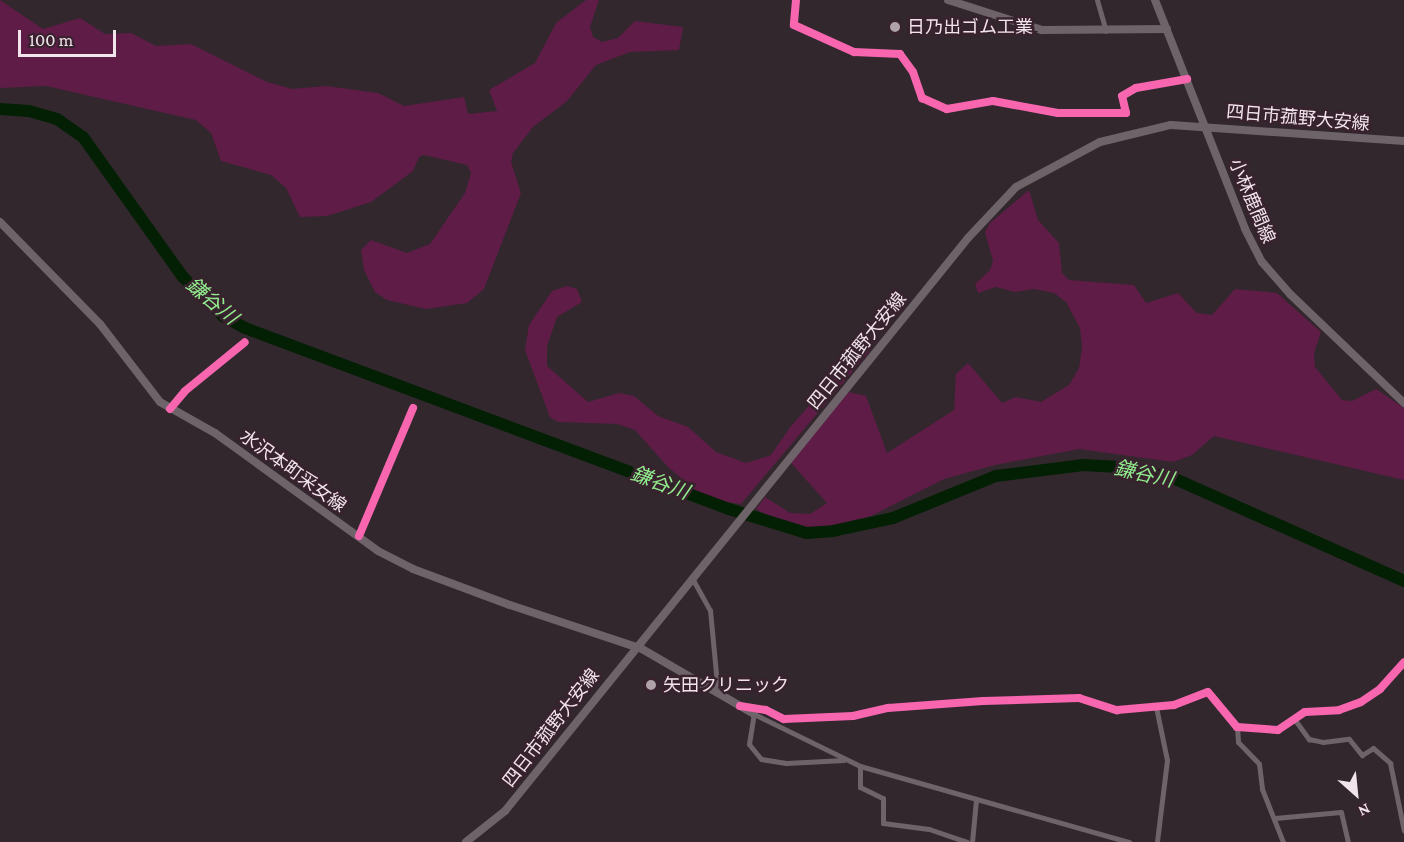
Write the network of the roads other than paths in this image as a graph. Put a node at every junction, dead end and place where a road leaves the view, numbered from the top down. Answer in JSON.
{"nodes":[{"id":1,"x":796,"y":0,"type":"edge"},
{"id":2,"x":948,"y":0,"type":"edge"},
{"id":3,"x":1097,"y":0,"type":"edge"},
{"id":4,"x":1155,"y":0,"type":"edge"},
{"id":5,"x":1167,"y":29,"type":"junction"},
{"id":6,"x":1106,"y":31,"type":"junction"},
{"id":7,"x":1186,"y":79,"type":"junction"},
{"id":8,"x":1206,"y":126,"type":"junction"},
{"id":9,"x":1404,"y":141,"type":"edge"},
{"id":10,"x":0,"y":222,"type":"edge"},
{"id":11,"x":245,"y":342,"type":"dead end"},
{"id":12,"x":1404,"y":402,"type":"edge"},
{"id":13,"x":413,"y":408,"type":"dead end"},
{"id":14,"x":170,"y":409,"type":"junction"},
{"id":15,"x":358,"y":536,"type":"junction"},
{"id":16,"x":692,"y":577,"type":"junction"},
{"id":17,"x":634,"y":648,"type":"junction"},
{"id":18,"x":1404,"y":662,"type":"edge"},
{"id":19,"x":718,"y":694,"type":"junction"},
{"id":20,"x":740,"y":706,"type":"junction"},
{"id":21,"x":1156,"y":707,"type":"junction"},
{"id":22,"x":754,"y":714,"type":"junction"},
{"id":23,"x":1295,"y":720,"type":"junction"},
{"id":24,"x":1237,"y":726,"type":"junction"},
{"id":25,"x":844,"y":760,"type":"junction"},
{"id":26,"x":860,"y":766,"type":"junction"},
{"id":27,"x":976,"y":800,"type":"junction"},
{"id":28,"x":1275,"y":818,"type":"junction"},
{"id":29,"x":1404,"y":831,"type":"edge"},
{"id":30,"x":1101,"y":834,"type":"junction"},
{"id":31,"x":466,"y":842,"type":"edge"},
{"id":32,"x":967,"y":842,"type":"edge"},
{"id":33,"x":972,"y":842,"type":"edge"},
{"id":34,"x":1097,"y":842,"type":"edge"},
{"id":35,"x":1129,"y":842,"type":"edge"},
{"id":36,"x":1157,"y":842,"type":"edge"},
{"id":37,"x":1283,"y":842,"type":"edge"},
{"id":38,"x":1348,"y":842,"type":"edge"}],
"edges":[{"from":1,"to":7,"type":"street"},
{"from":2,"to":6,"type":"main road"},
{"from":3,"to":6,"type":"street"},
{"from":4,"to":5,"type":"main road","name":"小林鹿間線"},
{"from":5,"to":6,"type":"main road"},
{"from":5,"to":7,"type":"main road","name":"小林鹿間線"},
{"from":7,"to":8,"type":"main road","name":"小林鹿間線"},
{"from":8,"to":9,"type":"main road","name":"四日市菰野大安線"},
{"from":8,"to":12,"type":"main road","name":"小林鹿間線"},
{"from":8,"to":16,"type":"main road","name":"四日市菰野大安線"},
{"from":10,"to":14,"type":"main road","name":"水沢本町采女線"},
{"from":11,"to":14,"type":"street"},
{"from":13,"to":15,"type":"street"},
{"from":14,"to":15,"type":"main road","name":"水沢本町采女線"},
{"from":15,"to":17,"type":"main road","name":"水沢本町采女線"},
{"from":16,"to":17,"type":"main road","name":"四日市菰野大安線"},
{"from":16,"to":19,"type":"street"},
{"from":17,"to":19,"type":"main road","name":"水沢本町采女線"},
{"from":17,"to":31,"type":"main road","name":"四日市菰野大安線"},
{"from":18,"to":23,"type":"street"},
{"from":19,"to":20,"type":"main road","name":"水沢本町采女線"},
{"from":20,"to":21,"type":"street"},
{"from":20,"to":22,"type":"main road","name":"水沢本町采女線"},
{"from":21,"to":24,"type":"street"},
{"from":21,"to":36,"type":"street"},
{"from":22,"to":25,"type":"street"},
{"from":22,"to":25,"type":"street"},
{"from":23,"to":24,"type":"street"},
{"from":23,"to":29,"type":"street"},
{"from":24,"to":28,"type":"street"},
{"from":25,"to":26,"type":"street"},
{"from":26,"to":27,"type":"street"},
{"from":26,"to":32,"type":"street"},
{"from":27,"to":30,"type":"street"},
{"from":27,"to":33,"type":"street"},
{"from":28,"to":37,"type":"street"},
{"from":28,"to":38,"type":"street"},
{"from":30,"to":34,"type":"street"},
{"from":30,"to":35,"type":"street"}]}
